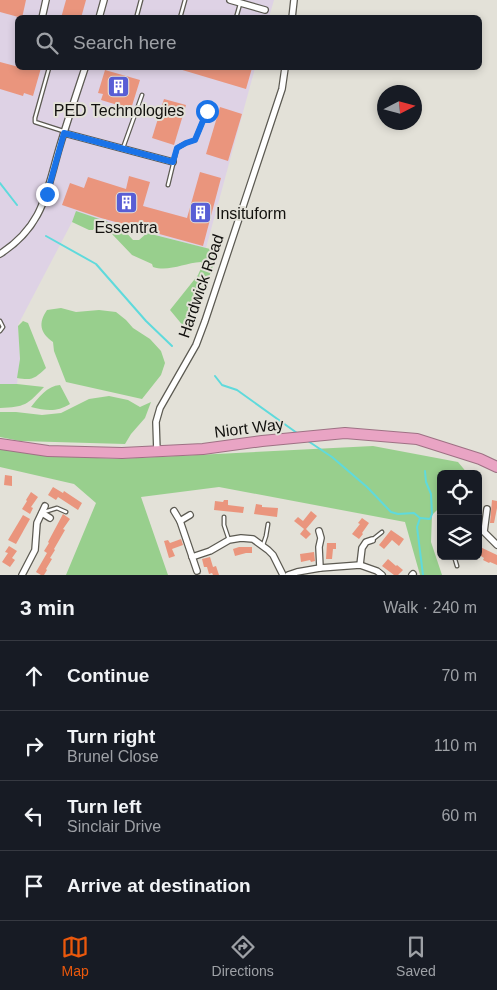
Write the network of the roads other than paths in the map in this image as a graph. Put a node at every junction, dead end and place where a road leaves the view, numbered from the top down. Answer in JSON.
{"nodes":[{"id":1,"x":46,"y":0,"type":"edge"},
{"id":2,"x":104,"y":0,"type":"edge"},
{"id":3,"x":141,"y":0,"type":"edge"},
{"id":4,"x":186,"y":0,"type":"edge"},
{"id":5,"x":230,"y":0,"type":"edge"},
{"id":6,"x":294,"y":0,"type":"edge"},
{"id":7,"x":248,"y":2,"type":"edge"},
{"id":8,"x":240,"y":3,"type":"junction"},
{"id":9,"x":265,"y":10,"type":"dead end"},
{"id":10,"x":43,"y":15,"type":"edge"},
{"id":11,"x":100,"y":15,"type":"edge"},
{"id":12,"x":137,"y":15,"type":"dead end"},
{"id":13,"x":181,"y":15,"type":"edge"},
{"id":14,"x":237,"y":15,"type":"edge"},
{"id":15,"x":292,"y":15,"type":"edge"},
{"id":16,"x":47,"y":70,"type":"edge"},
{"id":17,"x":83,"y":70,"type":"edge"},
{"id":18,"x":285,"y":70,"type":"edge"},
{"id":19,"x":142,"y":95,"type":"dead end"},
{"id":20,"x":207,"y":111,"type":"dead end"},
{"id":21,"x":65,"y":132,"type":"junction"},
{"id":22,"x":123,"y":149,"type":"junction"},
{"id":23,"x":173,"y":162,"type":"junction"},
{"id":24,"x":168,"y":185,"type":"dead end"},
{"id":25,"x":0,"y":254,"type":"edge"},
{"id":26,"x":0,"y":321,"type":"edge"},
{"id":27,"x":0,"y":331,"type":"edge"},
{"id":28,"x":0,"y":444,"type":"edge"},
{"id":29,"x":157,"y":452,"type":"junction"},
{"id":30,"x":497,"y":467,"type":"edge"},
{"id":31,"x":45,"y":506,"type":"dead end"},
{"id":32,"x":487,"y":508,"type":"dead end"},
{"id":33,"x":174,"y":511,"type":"dead end"},
{"id":34,"x":66,"y":512,"type":"dead end"},
{"id":35,"x":42,"y":513,"type":"junction"},
{"id":36,"x":190,"y":515,"type":"dead end"},
{"id":37,"x":224,"y":517,"type":"dead end"},
{"id":38,"x":50,"y":518,"type":"dead end"},
{"id":39,"x":180,"y":520,"type":"junction"},
{"id":40,"x":268,"y":524,"type":"dead end"},
{"id":41,"x":482,"y":529,"type":"edge"},
{"id":42,"x":319,"y":531,"type":"dead end"},
{"id":43,"x":382,"y":532,"type":"dead end"},
{"id":44,"x":482,"y":534,"type":"edge"},
{"id":45,"x":229,"y":540,"type":"junction"},
{"id":46,"x":372,"y":540,"type":"joint"},
{"id":47,"x":263,"y":545,"type":"junction"},
{"id":48,"x":497,"y":545,"type":"edge"},
{"id":49,"x":192,"y":557,"type":"junction"},
{"id":50,"x":455,"y":560,"type":"edge"},
{"id":51,"x":360,"y":565,"type":"junction"},
{"id":52,"x":457,"y":566,"type":"dead end"},
{"id":53,"x":320,"y":568,"type":"junction"},
{"id":54,"x":198,"y":573,"type":"edge"},
{"id":55,"x":22,"y":575,"type":"edge"},
{"id":56,"x":284,"y":575,"type":"edge"},
{"id":57,"x":288,"y":575,"type":"edge"},
{"id":58,"x":382,"y":575,"type":"edge"}],
"edges":[{"from":1,"to":10,"type":"street"},
{"from":2,"to":11,"type":"street"},
{"from":3,"to":12,"type":"lane"},
{"from":4,"to":13,"type":"lane"},
{"from":5,"to":8,"type":"street"},
{"from":6,"to":15,"type":"street"},
{"from":7,"to":8,"type":"street"},
{"from":7,"to":9,"type":"street"},
{"from":8,"to":14,"type":"lane"},
{"from":16,"to":21,"type":"lane"},
{"from":17,"to":21,"type":"street"},
{"from":18,"to":29,"type":"street","name":"Hardwick Road"},
{"from":19,"to":22,"type":"lane"},
{"from":20,"to":23,"type":"lane"},
{"from":21,"to":22,"type":"street"},
{"from":21,"to":25,"type":"street"},
{"from":22,"to":23,"type":"street"},
{"from":23,"to":24,"type":"lane"},
{"from":26,"to":27,"type":"lane"},
{"from":28,"to":29,"type":"highway","name":"Niort Way"},
{"from":29,"to":30,"type":"highway","name":"Niort Way"},
{"from":31,"to":35,"type":"street"},
{"from":32,"to":41,"type":"street"},
{"from":33,"to":39,"type":"street"},
{"from":34,"to":35,"type":"lane"},
{"from":35,"to":38,"type":"street"},
{"from":35,"to":55,"type":"street"},
{"from":36,"to":39,"type":"street"},
{"from":37,"to":45,"type":"lane"},
{"from":39,"to":49,"type":"street"},
{"from":40,"to":47,"type":"lane"},
{"from":42,"to":53,"type":"street"},
{"from":43,"to":46,"type":"lane"},
{"from":44,"to":48,"type":"street"},
{"from":45,"to":47,"type":"street"},
{"from":45,"to":49,"type":"street"},
{"from":46,"to":51,"type":"street"},
{"from":47,"to":56,"type":"street"},
{"from":49,"to":54,"type":"street"},
{"from":50,"to":52,"type":"lane"},
{"from":51,"to":53,"type":"street"},
{"from":51,"to":58,"type":"street"},
{"from":53,"to":57,"type":"street"}]}
